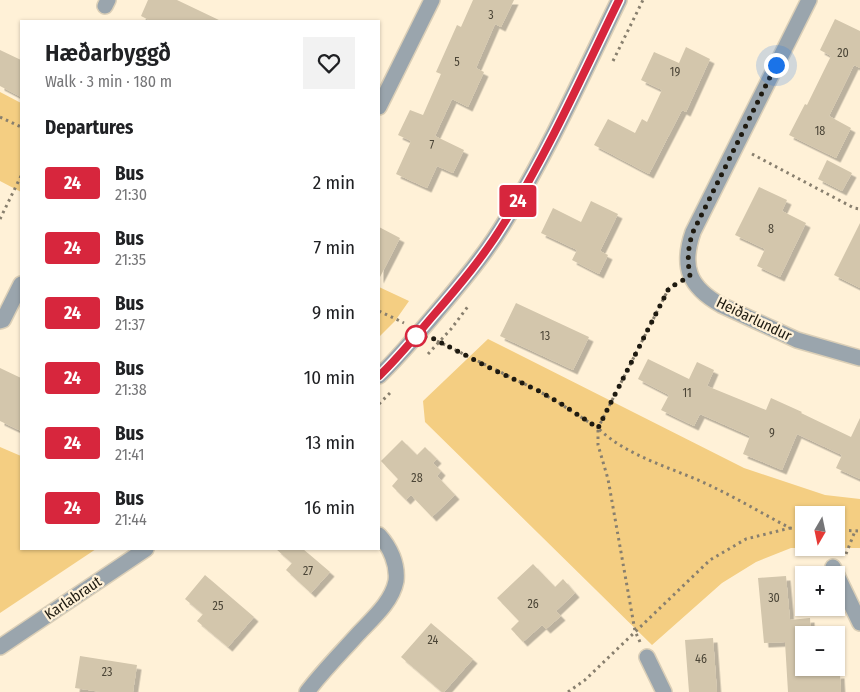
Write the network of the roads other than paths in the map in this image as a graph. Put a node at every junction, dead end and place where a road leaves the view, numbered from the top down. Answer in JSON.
{"nodes":[{"id":1,"x":432,"y":0,"type":"edge"},
{"id":2,"x":619,"y":0,"type":"edge"},
{"id":3,"x":809,"y":0,"type":"edge"},
{"id":4,"x":380,"y":105,"type":"edge"},
{"id":5,"x":20,"y":286,"type":"edge"},
{"id":6,"x":0,"y":321,"type":"edge"},
{"id":7,"x":860,"y":358,"type":"edge"},
{"id":8,"x":380,"y":375,"type":"edge"},
{"id":9,"x":380,"y":536,"type":"edge"},
{"id":10,"x":145,"y":550,"type":"edge"},
{"id":11,"x":845,"y":592,"type":"edge"},
{"id":12,"x":860,"y":623,"type":"edge"},
{"id":13,"x":0,"y":647,"type":"edge"},
{"id":14,"x":647,"y":657,"type":"dead end"},
{"id":15,"x":307,"y":692,"type":"edge"},
{"id":16,"x":664,"y":692,"type":"edge"}],
"edges":[{"from":1,"to":4,"type":"street"},
{"from":2,"to":8,"type":"street"},
{"from":3,"to":7,"type":"street","name":"Heiðarlundur"},
{"from":5,"to":6,"type":"street"},
{"from":9,"to":15,"type":"street"},
{"from":10,"to":13,"type":"street","name":"Karlabraut"},
{"from":11,"to":12,"type":"street"},
{"from":14,"to":16,"type":"street"}]}
